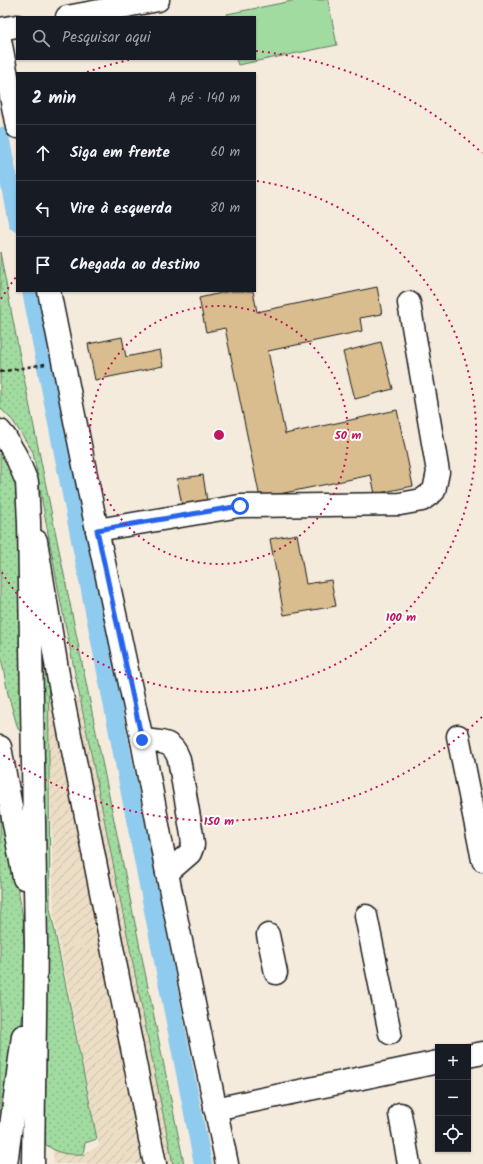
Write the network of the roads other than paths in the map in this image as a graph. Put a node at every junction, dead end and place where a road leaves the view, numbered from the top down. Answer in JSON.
{"nodes":[{"id":1,"x":158,"y":0,"type":"edge"},
{"id":2,"x":72,"y":16,"type":"edge"},
{"id":3,"x":16,"y":26,"type":"edge"},
{"id":4,"x":0,"y":29,"type":"edge"},
{"id":5,"x":0,"y":40,"type":"edge"},
{"id":6,"x":16,"y":122,"type":"edge"},
{"id":7,"x":49,"y":292,"type":"edge"},
{"id":8,"x":409,"y":304,"type":"dead end"},
{"id":9,"x":0,"y":431,"type":"edge"},
{"id":10,"x":27,"y":482,"type":"junction"},
{"id":11,"x":97,"y":530,"type":"junction"},
{"id":12,"x":458,"y":736,"type":"dead end"},
{"id":13,"x":142,"y":740,"type":"junction"},
{"id":14,"x":0,"y":747,"type":"edge"},
{"id":15,"x":483,"y":860,"type":"edge"},
{"id":16,"x":167,"y":873,"type":"junction"},
{"id":17,"x":366,"y":916,"type":"dead end"},
{"id":18,"x":268,"y":936,"type":"dead end"},
{"id":19,"x":36,"y":944,"type":"junction"},
{"id":20,"x":276,"y":973,"type":"dead end"},
{"id":21,"x":390,"y":1033,"type":"dead end"},
{"id":22,"x":483,"y":1053,"type":"edge"},
{"id":23,"x":471,"y":1055,"type":"edge"},
{"id":24,"x":435,"y":1063,"type":"edge"},
{"id":25,"x":216,"y":1109,"type":"junction"},
{"id":26,"x":400,"y":1114,"type":"dead end"},
{"id":27,"x":36,"y":1163,"type":"edge"},
{"id":28,"x":6,"y":1164,"type":"edge"},
{"id":29,"x":155,"y":1164,"type":"edge"},
{"id":30,"x":227,"y":1164,"type":"edge"},
{"id":31,"x":409,"y":1164,"type":"edge"}],
"edges":[{"from":1,"to":2,"type":"main road"},
{"from":3,"to":4,"type":"main road"},
{"from":5,"to":6,"type":"main road"},
{"from":7,"to":11,"type":"main road"},
{"from":8,"to":11,"type":"main road"},
{"from":9,"to":10,"type":"main road"},
{"from":10,"to":19,"type":"main road"},
{"from":10,"to":29,"type":"main road"},
{"from":11,"to":13,"type":"main road"},
{"from":12,"to":15,"type":"main road"},
{"from":13,"to":16,"type":"main road"},
{"from":13,"to":16,"type":"main road"},
{"from":14,"to":19,"type":"main road"},
{"from":16,"to":25,"type":"main road"},
{"from":17,"to":21,"type":"main road"},
{"from":18,"to":20,"type":"main road"},
{"from":19,"to":27,"type":"main road"},
{"from":19,"to":28,"type":"main road"},
{"from":22,"to":23,"type":"main road"},
{"from":24,"to":25,"type":"main road"},
{"from":25,"to":30,"type":"main road"},
{"from":26,"to":31,"type":"main road"}]}
